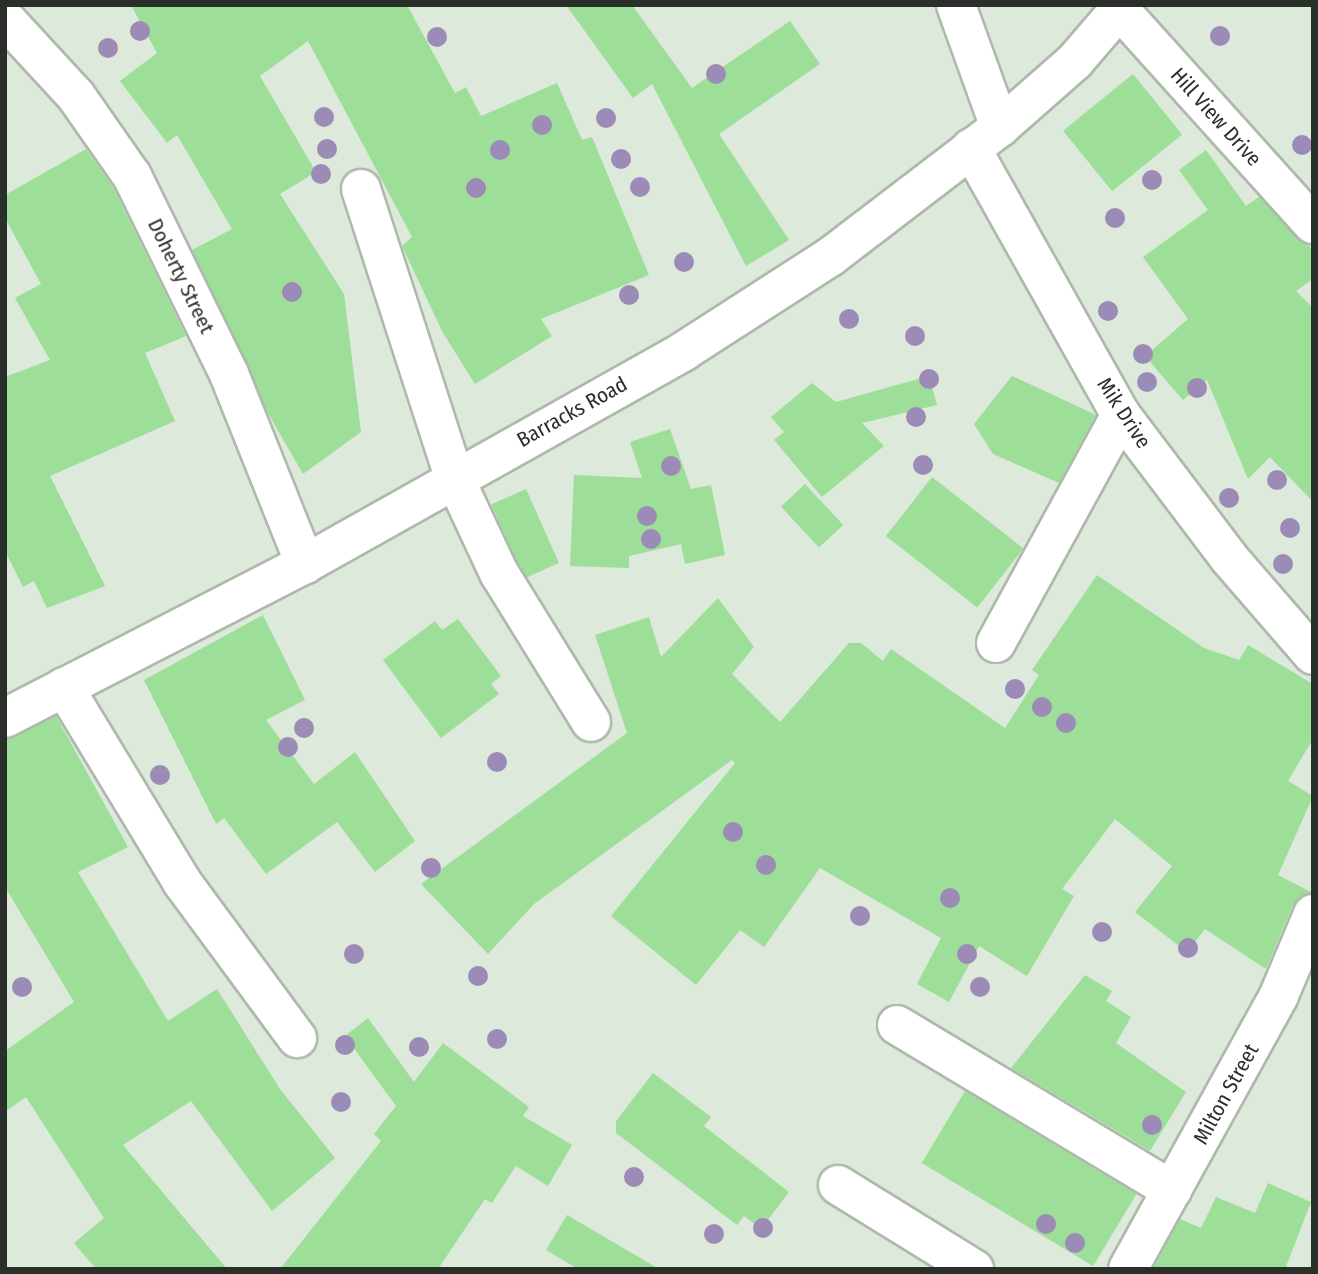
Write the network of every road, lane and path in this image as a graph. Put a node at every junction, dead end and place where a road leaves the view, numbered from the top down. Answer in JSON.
{"nodes":[{"id":1,"x":956,"y":5,"type":"edge"},
{"id":2,"x":1121,"y":8,"type":"edge"},
{"id":3,"x":5,"y":19,"type":"edge"},
{"id":4,"x":985,"y":138,"type":"junction"},
{"id":5,"x":361,"y":189,"type":"dead end"},
{"id":6,"x":1313,"y":224,"type":"edge"},
{"id":7,"x":1121,"y":415,"type":"junction"},
{"id":8,"x":454,"y":477,"type":"junction"},
{"id":9,"x":305,"y":564,"type":"junction"},
{"id":10,"x":996,"y":643,"type":"dead end"},
{"id":11,"x":1313,"y":655,"type":"edge"},
{"id":12,"x":64,"y":688,"type":"junction"},
{"id":13,"x":6,"y":716,"type":"edge"},
{"id":14,"x":591,"y":722,"type":"dead end"},
{"id":15,"x":1313,"y":914,"type":"edge"},
{"id":16,"x":897,"y":1025,"type":"dead end"},
{"id":17,"x":297,"y":1038,"type":"dead end"},
{"id":18,"x":838,"y":1185,"type":"dead end"},
{"id":19,"x":1172,"y":1191,"type":"junction"},
{"id":20,"x":974,"y":1269,"type":"edge"},
{"id":21,"x":1129,"y":1269,"type":"edge"}],
"edges":[{"from":1,"to":4,"type":"street"},
{"from":2,"to":4,"type":"street","name":"Barracks Road"},
{"from":2,"to":6,"type":"street","name":"Hill View Drive"},
{"from":3,"to":9,"type":"street","name":"Doherty Street"},
{"from":4,"to":7,"type":"street","name":"Mik Drive"},
{"from":4,"to":8,"type":"street","name":"Barracks Road"},
{"from":5,"to":8,"type":"street"},
{"from":7,"to":10,"type":"street"},
{"from":7,"to":11,"type":"street","name":"Mik Drive"},
{"from":8,"to":9,"type":"street","name":"Barracks Road"},
{"from":8,"to":14,"type":"street"},
{"from":9,"to":12,"type":"street","name":"Barracks Road"},
{"from":12,"to":13,"type":"street","name":"Barracks Road"},
{"from":12,"to":17,"type":"street"},
{"from":15,"to":19,"type":"street","name":"Milton Street"},
{"from":16,"to":19,"type":"street"},
{"from":18,"to":20,"type":"street"},
{"from":19,"to":21,"type":"street","name":"Milton Street"}]}
